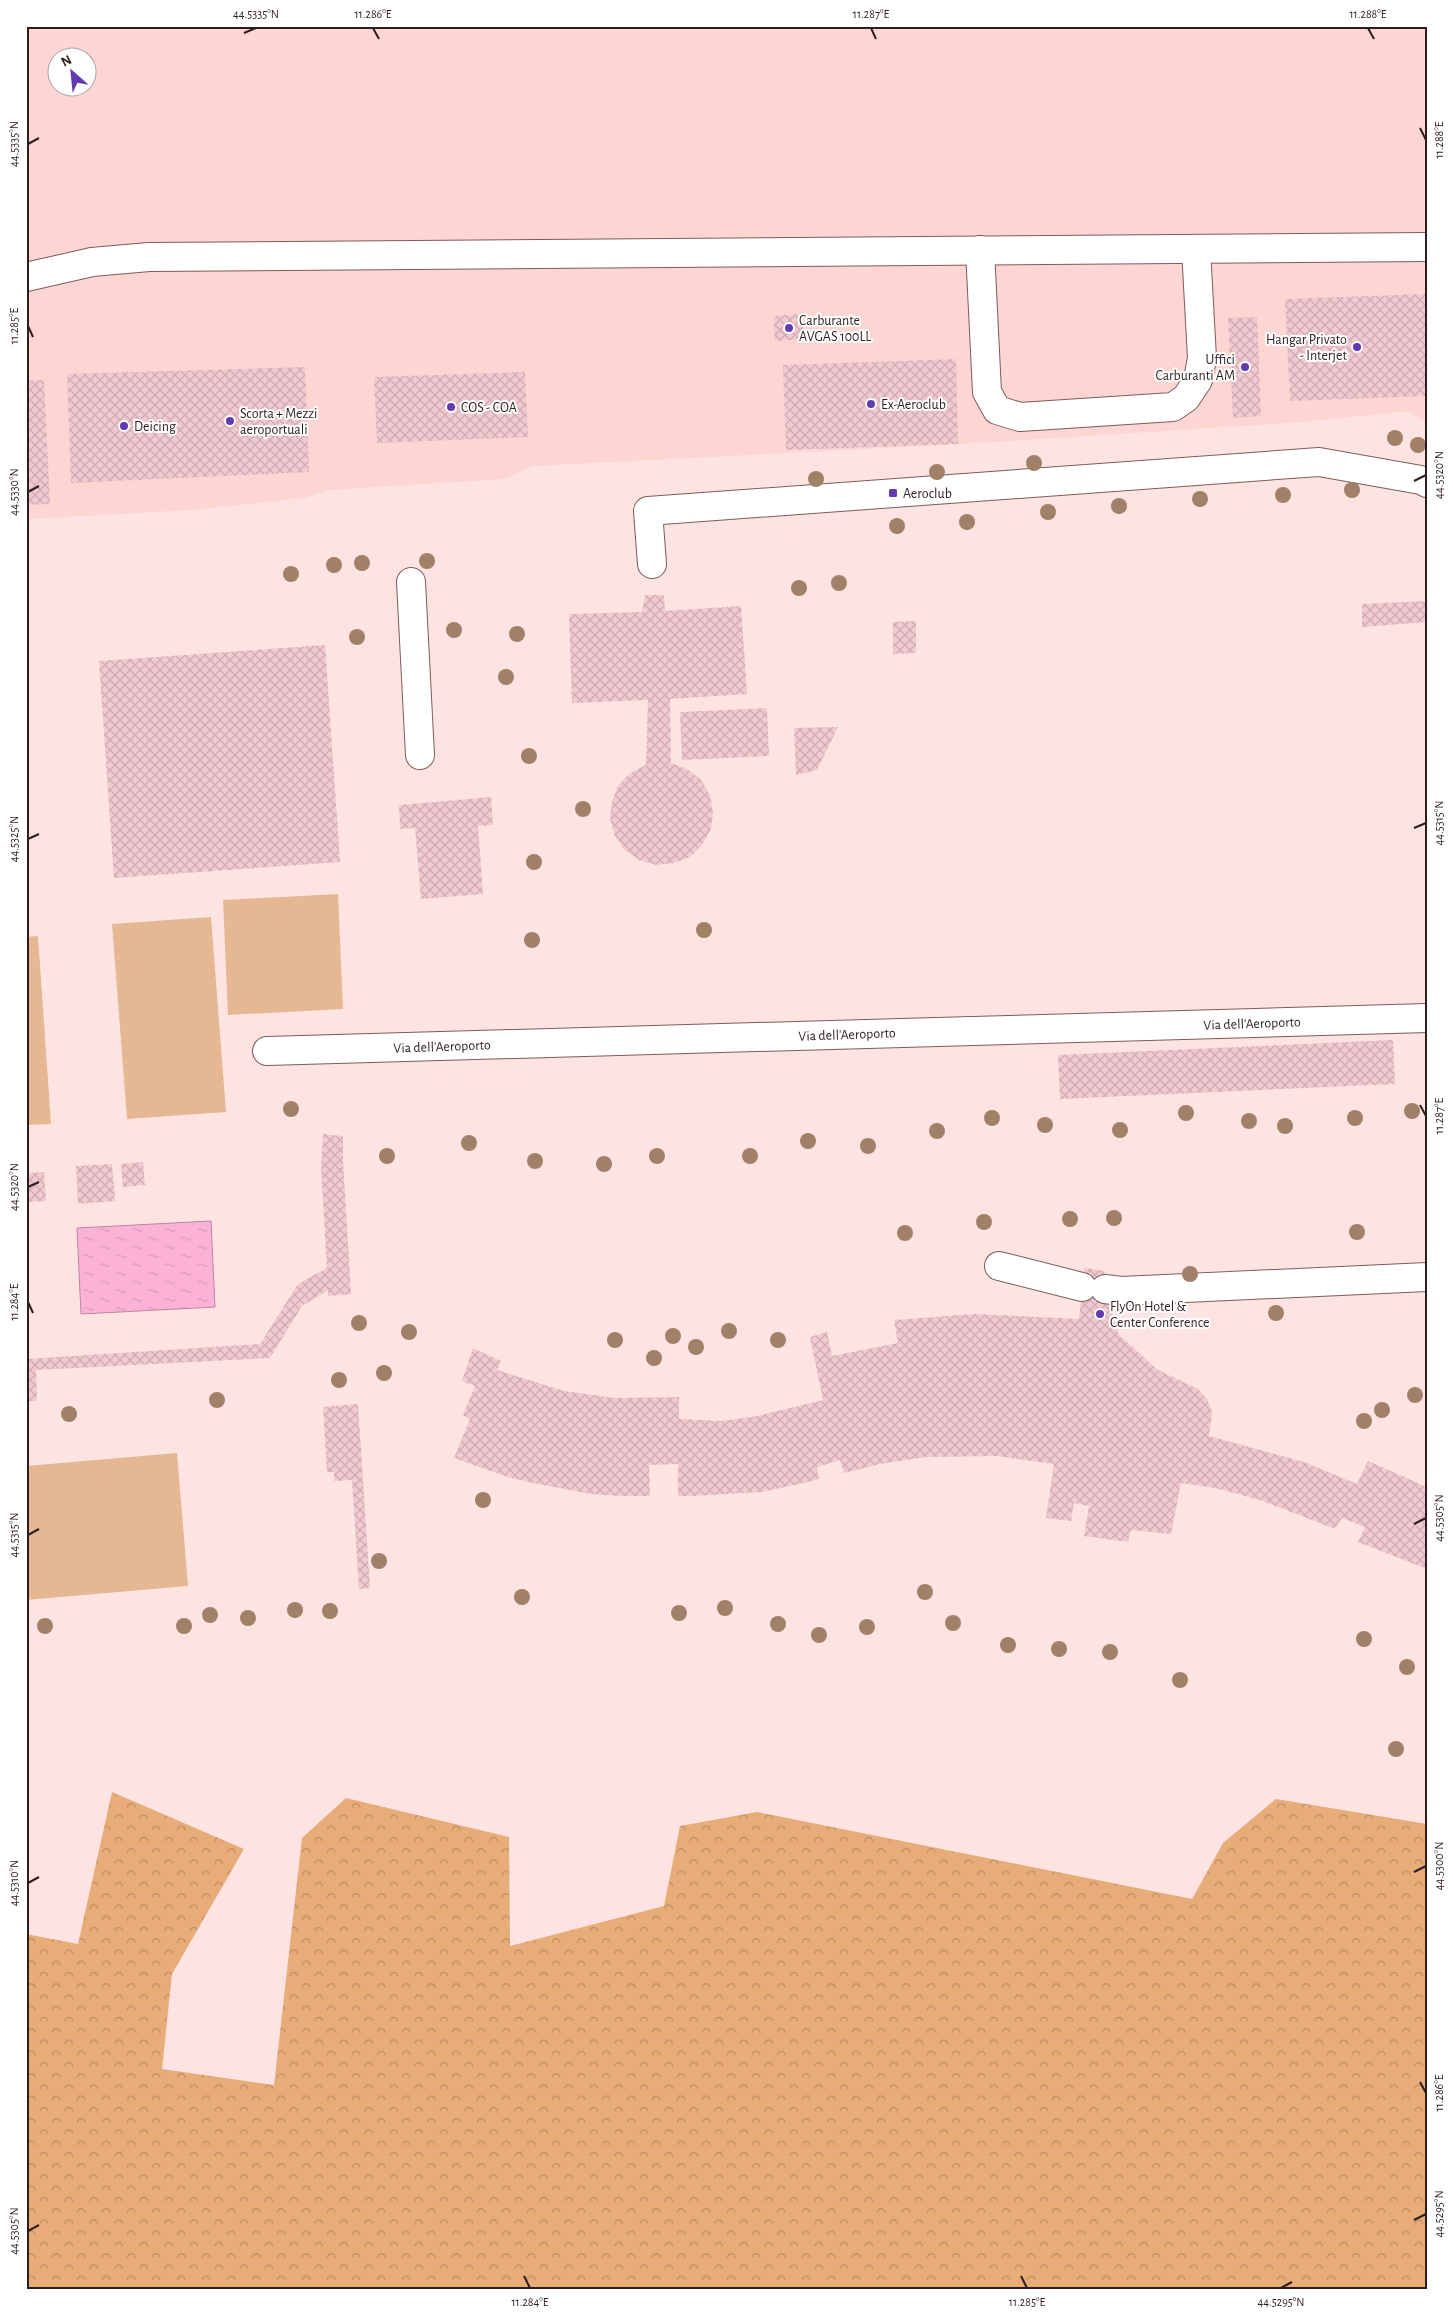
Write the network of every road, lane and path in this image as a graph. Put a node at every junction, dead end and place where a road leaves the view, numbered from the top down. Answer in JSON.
{"nodes":[{"id":1,"x":1427,"y":247,"type":"edge"},
{"id":2,"x":1196,"y":249,"type":"junction"},
{"id":3,"x":980,"y":250,"type":"junction"},
{"id":4,"x":26,"y":277,"type":"edge"},
{"id":5,"x":1427,"y":483,"type":"edge"},
{"id":6,"x":652,"y":564,"type":"dead end"},
{"id":7,"x":411,"y":582,"type":"dead end"},
{"id":8,"x":420,"y":755,"type":"dead end"},
{"id":9,"x":1427,"y":1018,"type":"edge"},
{"id":10,"x":267,"y":1050,"type":"dead end"},
{"id":11,"x":999,"y":1266,"type":"dead end"},
{"id":12,"x":1427,"y":1277,"type":"edge"}],
"edges":[{"from":1,"to":2,"type":"street"},
{"from":2,"to":3,"type":"street"},
{"from":2,"to":3,"type":"street"},
{"from":3,"to":4,"type":"street"},
{"from":5,"to":6,"type":"street"},
{"from":7,"to":8,"type":"street"},
{"from":9,"to":10,"type":"street","name":"Via dell'Aeroporto"},
{"from":11,"to":12,"type":"street"}]}
